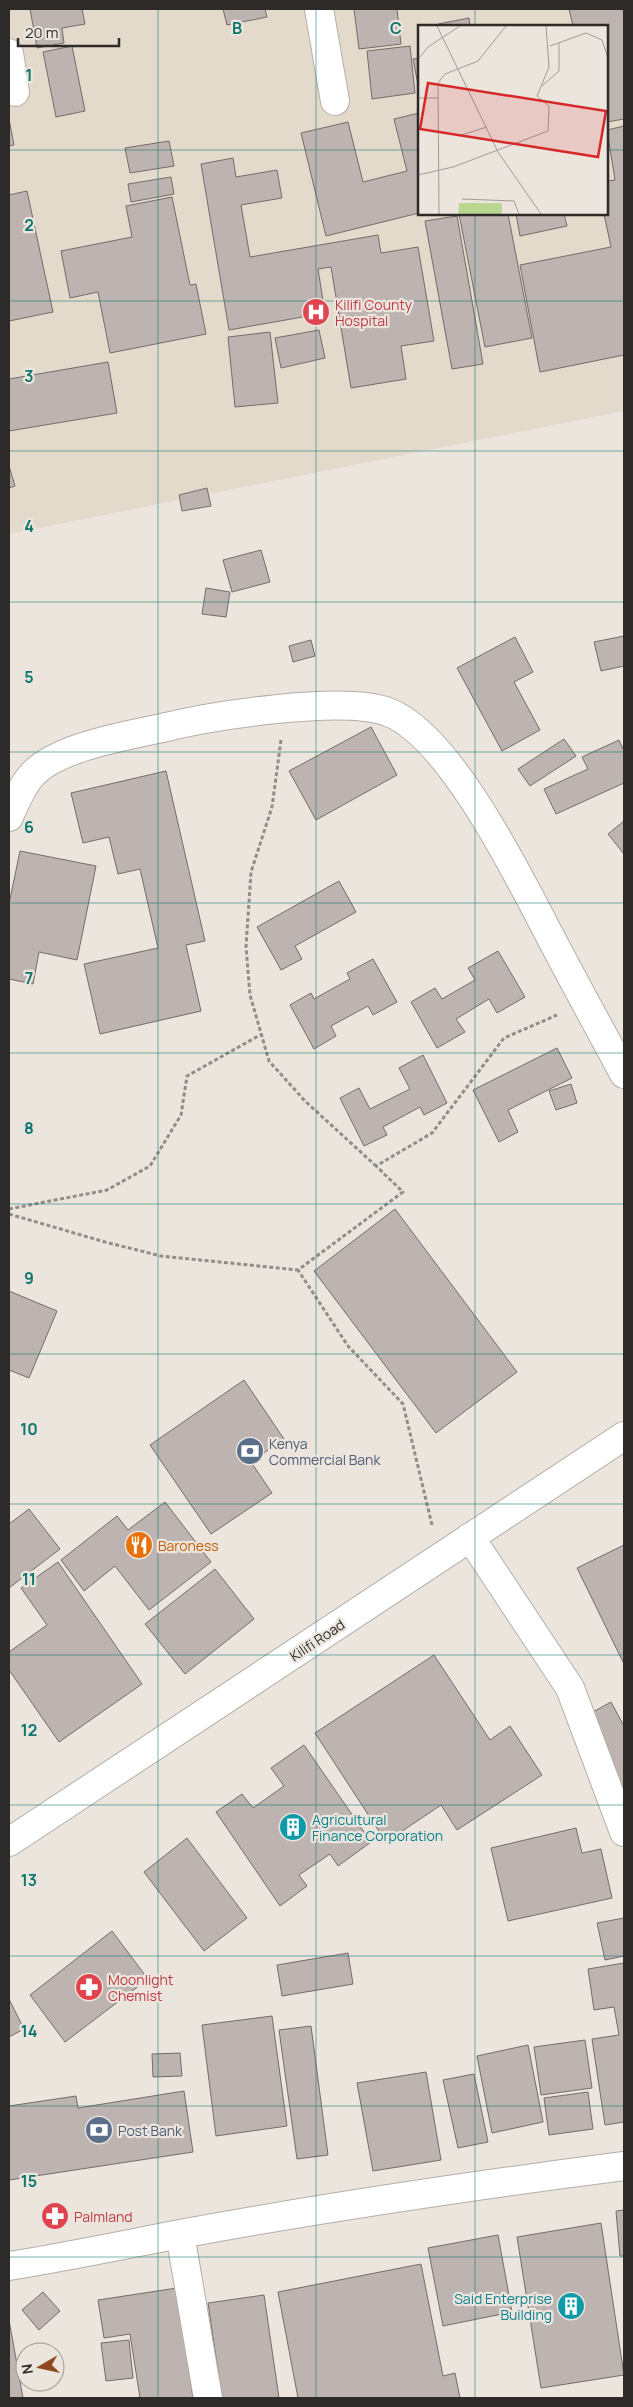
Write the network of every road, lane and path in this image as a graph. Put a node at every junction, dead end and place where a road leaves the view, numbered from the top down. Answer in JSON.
{"nodes":[{"id":1,"x":318,"y":9,"type":"edge"},
{"id":2,"x":9,"y":53,"type":"edge"},
{"id":3,"x":15,"y":92,"type":"dead end"},
{"id":4,"x":335,"y":101,"type":"dead end"},
{"id":5,"x":285,"y":709,"type":"junction"},
{"id":6,"x":9,"y":817,"type":"edge"},
{"id":7,"x":586,"y":1003,"type":"junction"},
{"id":8,"x":260,"y":1035,"type":"junction"},
{"id":9,"x":624,"y":1074,"type":"edge"},
{"id":10,"x":376,"y":1166,"type":"junction"},
{"id":11,"x":9,"y":1209,"type":"edge"},
{"id":12,"x":9,"y":1214,"type":"edge"},
{"id":13,"x":298,"y":1270,"type":"junction"},
{"id":14,"x":624,"y":1436,"type":"edge"},
{"id":15,"x":470,"y":1538,"type":"junction"},
{"id":16,"x":439,"y":1558,"type":"junction"},
{"id":17,"x":624,"y":1832,"type":"edge"},
{"id":18,"x":9,"y":1842,"type":"edge"},
{"id":19,"x":624,"y":2166,"type":"edge"},
{"id":20,"x":180,"y":2234,"type":"junction"},
{"id":21,"x":9,"y":2266,"type":"edge"},
{"id":22,"x":208,"y":2398,"type":"edge"}],
"edges":[{"from":1,"to":4,"type":"street"},
{"from":2,"to":3,"type":"street"},
{"from":5,"to":6,"type":"street"},
{"from":5,"to":7,"type":"street"},
{"from":5,"to":8,"type":"path"},
{"from":7,"to":9,"type":"street"},
{"from":7,"to":10,"type":"path"},
{"from":8,"to":10,"type":"path"},
{"from":8,"to":11,"type":"path"},
{"from":10,"to":13,"type":"path"},
{"from":12,"to":13,"type":"path"},
{"from":13,"to":16,"type":"path"},
{"from":14,"to":15,"type":"street","name":"Kilifi Road"},
{"from":15,"to":16,"type":"street","name":"Kilifi Road"},
{"from":15,"to":17,"type":"street"},
{"from":16,"to":18,"type":"street","name":"Kilifi Road"},
{"from":19,"to":20,"type":"street"},
{"from":20,"to":21,"type":"street"},
{"from":20,"to":22,"type":"street"}]}
